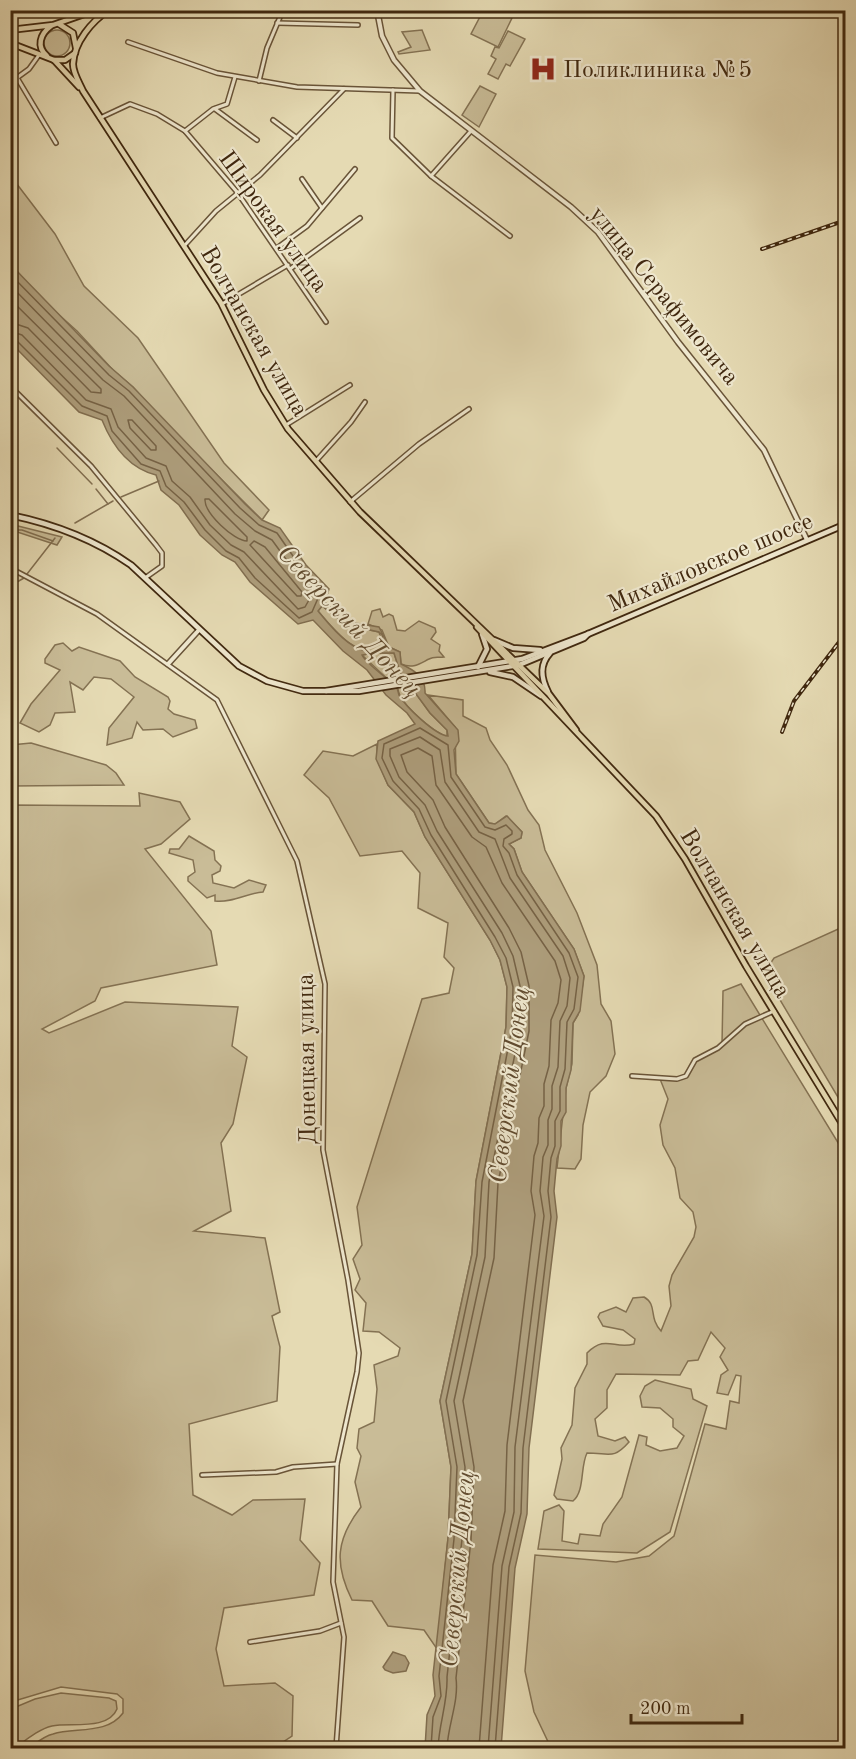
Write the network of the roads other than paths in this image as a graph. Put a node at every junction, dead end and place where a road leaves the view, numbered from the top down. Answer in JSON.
{"nodes":[{"id":1,"x":96,"y":10,"type":"edge"},
{"id":2,"x":110,"y":10,"type":"edge"},
{"id":3,"x":283,"y":10,"type":"edge"},
{"id":4,"x":377,"y":10,"type":"edge"},
{"id":5,"x":277,"y":23,"type":"junction"},
{"id":6,"x":55,"y":24,"type":"junction"},
{"id":7,"x":358,"y":25,"type":"dead end"},
{"id":8,"x":10,"y":30,"type":"edge"},
{"id":9,"x":128,"y":42,"type":"dead end"},
{"id":10,"x":10,"y":43,"type":"edge"},
{"id":11,"x":40,"y":45,"type":"junction"},
{"id":12,"x":76,"y":50,"type":"junction"},
{"id":13,"x":39,"y":55,"type":"junction"},
{"id":14,"x":52,"y":60,"type":"junction"},
{"id":15,"x":10,"y":66,"type":"edge"},
{"id":16,"x":235,"y":76,"type":"junction"},
{"id":17,"x":18,"y":77,"type":"junction"},
{"id":18,"x":259,"y":81,"type":"junction"},
{"id":19,"x":345,"y":88,"type":"junction"},
{"id":20,"x":393,"y":90,"type":"junction"},
{"id":21,"x":83,"y":91,"type":"junction"},
{"id":22,"x":420,"y":91,"type":"junction"},
{"id":23,"x":215,"y":109,"type":"junction"},
{"id":24,"x":100,"y":118,"type":"junction"},
{"id":25,"x":273,"y":120,"type":"dead end"},
{"id":26,"x":185,"y":131,"type":"junction"},
{"id":27,"x":471,"y":131,"type":"junction"},
{"id":28,"x":297,"y":138,"type":"junction"},
{"id":29,"x":257,"y":140,"type":"dead end"},
{"id":30,"x":57,"y":143,"type":"dead end"},
{"id":31,"x":355,"y":169,"type":"dead end"},
{"id":32,"x":431,"y":176,"type":"junction"},
{"id":33,"x":302,"y":178,"type":"dead end"},
{"id":34,"x":237,"y":192,"type":"junction"},
{"id":35,"x":322,"y":208,"type":"junction"},
{"id":36,"x":360,"y":218,"type":"dead end"},
{"id":37,"x":510,"y":236,"type":"dead end"},
{"id":38,"x":185,"y":245,"type":"junction"},
{"id":39,"x":276,"y":248,"type":"junction"},
{"id":40,"x":289,"y":267,"type":"junction"},
{"id":41,"x":222,"y":304,"type":"junction"},
{"id":42,"x":326,"y":322,"type":"dead end"},
{"id":43,"x":350,"y":385,"type":"dead end"},
{"id":44,"x":10,"y":386,"type":"edge"},
{"id":45,"x":365,"y":402,"type":"dead end"},
{"id":46,"x":469,"y":409,"type":"dead end"},
{"id":47,"x":285,"y":425,"type":"junction"},
{"id":48,"x":316,"y":462,"type":"junction"},
{"id":49,"x":350,"y":502,"type":"junction"},
{"id":50,"x":10,"y":515,"type":"edge"},
{"id":51,"x":846,"y":524,"type":"edge"},
{"id":52,"x":807,"y":540,"type":"junction"},
{"id":53,"x":10,"y":568,"type":"edge"},
{"id":54,"x":144,"y":578,"type":"junction"},
{"id":55,"x":471,"y":620,"type":"junction"},
{"id":56,"x":198,"y":631,"type":"junction"},
{"id":57,"x":482,"y":634,"type":"junction"},
{"id":58,"x":588,"y":634,"type":"junction"},
{"id":59,"x":494,"y":640,"type":"junction"},
{"id":60,"x":543,"y":650,"type":"junction"},
{"id":61,"x":551,"y":652,"type":"junction"},
{"id":62,"x":508,"y":662,"type":"junction"},
{"id":63,"x":168,"y":664,"type":"junction"},
{"id":64,"x":515,"y":664,"type":"junction"},
{"id":65,"x":477,"y":669,"type":"junction"},
{"id":66,"x":549,"y":694,"type":"junction"},
{"id":67,"x":542,"y":697,"type":"junction"},
{"id":68,"x":576,"y":730,"type":"junction"},
{"id":69,"x":774,"y":1011,"type":"junction"},
{"id":70,"x":632,"y":1076,"type":"dead end"},
{"id":71,"x":846,"y":1130,"type":"edge"},
{"id":72,"x":338,"y":1464,"type":"junction"},
{"id":73,"x":202,"y":1475,"type":"dead end"},
{"id":74,"x":341,"y":1623,"type":"junction"},
{"id":75,"x":250,"y":1642,"type":"dead end"},
{"id":76,"x":336,"y":1749,"type":"edge"}],
"edges":[{"from":1,"to":6,"type":"main road"},
{"from":2,"to":12,"type":"main road"},
{"from":3,"to":5,"type":"street"},
{"from":4,"to":22,"type":"street","name":"улица Серафимовича"},
{"from":5,"to":7,"type":"street"},
{"from":5,"to":18,"type":"street"},
{"from":6,"to":8,"type":"main road"},
{"from":6,"to":11,"type":"main road"},
{"from":6,"to":12,"type":"main road"},
{"from":9,"to":16,"type":"street"},
{"from":10,"to":13,"type":"main road"},
{"from":11,"to":13,"type":"main road"},
{"from":11,"to":14,"type":"main road"},
{"from":12,"to":14,"type":"main road"},
{"from":12,"to":21,"type":"main road"},
{"from":13,"to":14,"type":"main road"},
{"from":13,"to":17,"type":"street"},
{"from":14,"to":21,"type":"main road"},
{"from":15,"to":17,"type":"street"},
{"from":16,"to":18,"type":"street"},
{"from":16,"to":23,"type":"street"},
{"from":17,"to":30,"type":"street"},
{"from":18,"to":19,"type":"street"},
{"from":19,"to":20,"type":"street"},
{"from":19,"to":28,"type":"street"},
{"from":20,"to":22,"type":"street"},
{"from":20,"to":32,"type":"street"},
{"from":21,"to":24,"type":"main road","name":"Волчанская улица"},
{"from":22,"to":27,"type":"street","name":"улица Серафимовича"},
{"from":23,"to":26,"type":"street"},
{"from":23,"to":29,"type":"street"},
{"from":24,"to":26,"type":"street","name":"Широкая улица"},
{"from":24,"to":38,"type":"main road","name":"Волчанская улица"},
{"from":25,"to":28,"type":"street"},
{"from":26,"to":34,"type":"street","name":"Широкая улица"},
{"from":27,"to":32,"type":"street"},
{"from":27,"to":52,"type":"street","name":"улица Серафимовича"},
{"from":28,"to":34,"type":"street"},
{"from":31,"to":35,"type":"street"},
{"from":32,"to":37,"type":"street"},
{"from":33,"to":35,"type":"street"},
{"from":34,"to":38,"type":"street"},
{"from":34,"to":39,"type":"street","name":"Широкая улица"},
{"from":35,"to":39,"type":"street"},
{"from":36,"to":40,"type":"street"},
{"from":38,"to":41,"type":"main road","name":"Волчанская улица"},
{"from":39,"to":40,"type":"street","name":"Широкая улица"},
{"from":40,"to":41,"type":"street"},
{"from":40,"to":42,"type":"street","name":"Широкая улица"},
{"from":41,"to":47,"type":"main road","name":"Волчанская улица"},
{"from":43,"to":47,"type":"street"},
{"from":44,"to":54,"type":"street"},
{"from":45,"to":48,"type":"street"},
{"from":46,"to":49,"type":"street"},
{"from":47,"to":48,"type":"main road","name":"Волчанская улица"},
{"from":48,"to":49,"type":"main road","name":"Волчанская улица"},
{"from":49,"to":55,"type":"main road","name":"Волчанская улица"},
{"from":50,"to":54,"type":"main road"},
{"from":51,"to":52,"type":"main road","name":"Михайловское шоссе"},
{"from":52,"to":58,"type":"main road","name":"Михайловское шоссе"},
{"from":53,"to":63,"type":"street","name":"Донецкая улица"},
{"from":54,"to":56,"type":"main road"},
{"from":55,"to":57,"type":"main road","name":"Волчанская улица"},
{"from":55,"to":59,"type":"main road","name":"Волчанская улица"},
{"from":56,"to":63,"type":"street"},
{"from":56,"to":65,"type":"main road"},
{"from":57,"to":62,"type":"main road","name":"Волчанская улица"},
{"from":57,"to":65,"type":"main road"},
{"from":58,"to":60,"type":"main road","name":"Михайловское шоссе"},
{"from":58,"to":61,"type":"main road","name":"Михайловское шоссе"},
{"from":59,"to":60,"type":"main road"},
{"from":59,"to":64,"type":"main road","name":"Волчанская улица"},
{"from":60,"to":64,"type":"main road","name":"Михайловское шоссе"},
{"from":61,"to":64,"type":"main road","name":"Михайловское шоссе"},
{"from":61,"to":66,"type":"main road"},
{"from":62,"to":64,"type":"main road","name":"Волчанская улица"},
{"from":62,"to":65,"type":"main road"},
{"from":63,"to":72,"type":"street","name":"Донецкая улица"},
{"from":64,"to":65,"type":"main road"},
{"from":64,"to":66,"type":"main road","name":"Волчанская улица"},
{"from":64,"to":67,"type":"main road","name":"Волчанская улица"},
{"from":65,"to":67,"type":"main road"},
{"from":66,"to":68,"type":"main road","name":"Волчанская улица"},
{"from":67,"to":68,"type":"main road","name":"Волчанская улица"},
{"from":68,"to":69,"type":"main road","name":"Волчанская улица"},
{"from":69,"to":70,"type":"street"},
{"from":69,"to":71,"type":"main road","name":"Волчанская улица"},
{"from":72,"to":73,"type":"street"},
{"from":72,"to":74,"type":"street","name":"Донецкая улица"},
{"from":74,"to":75,"type":"street"},
{"from":74,"to":76,"type":"street","name":"Донецкая улица"}]}
